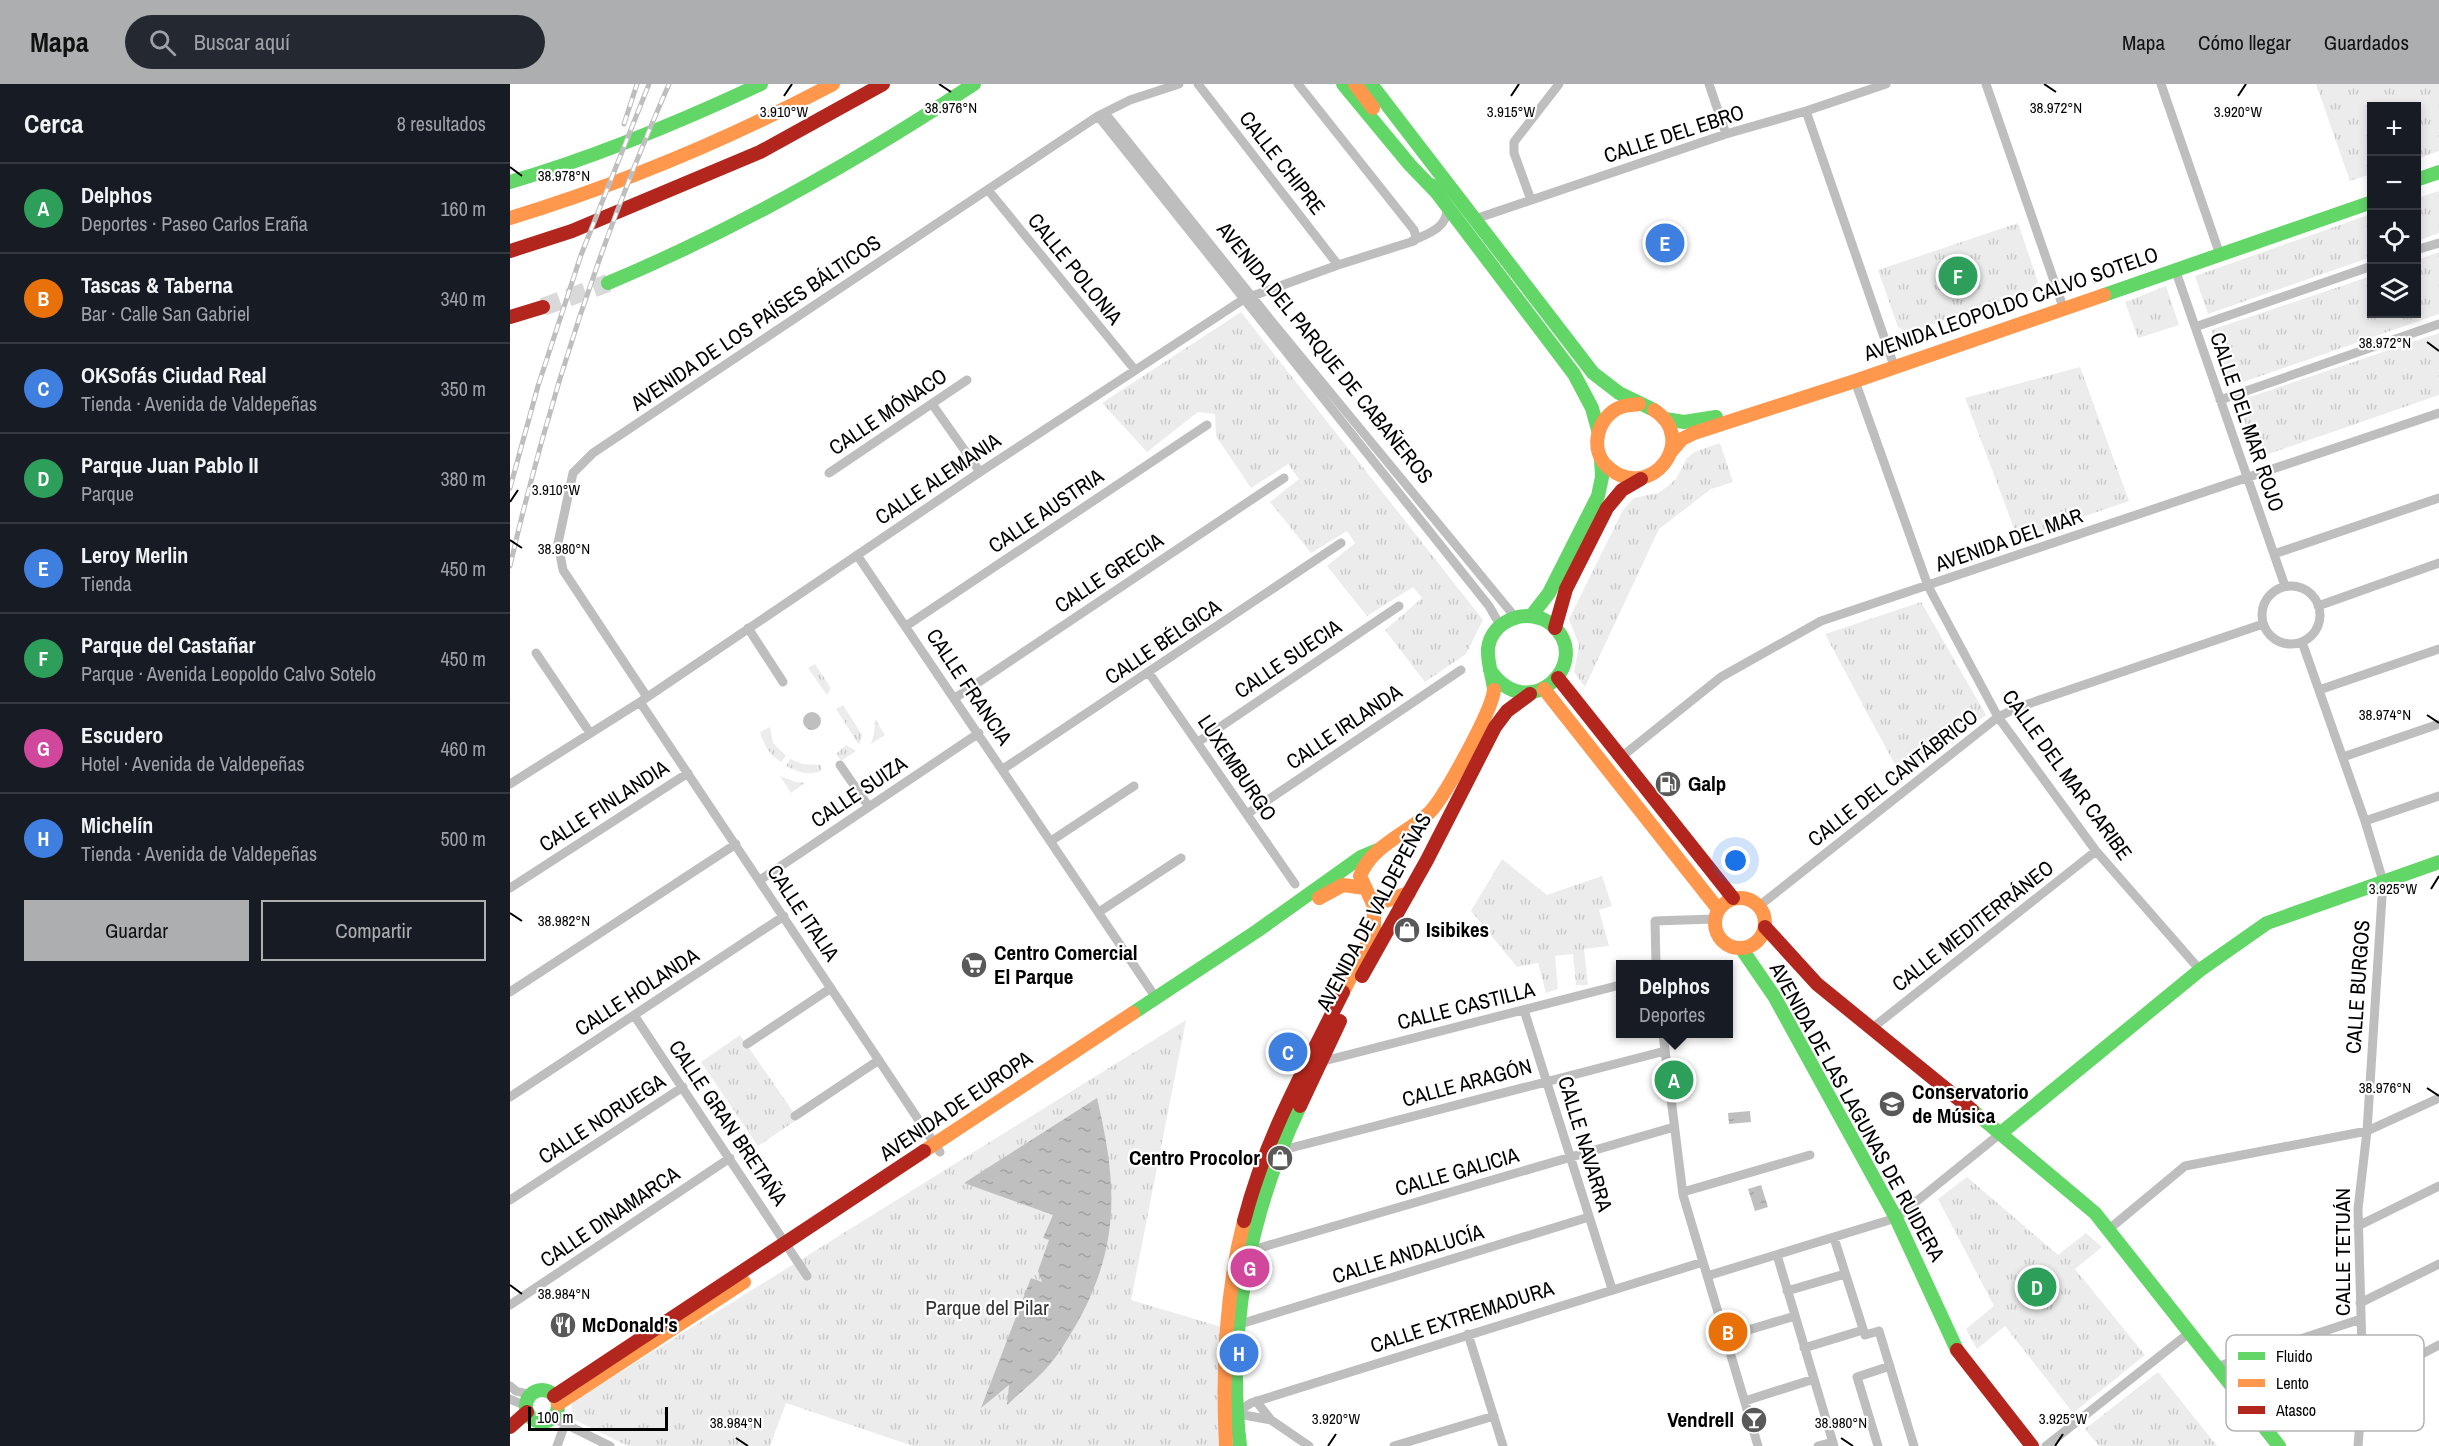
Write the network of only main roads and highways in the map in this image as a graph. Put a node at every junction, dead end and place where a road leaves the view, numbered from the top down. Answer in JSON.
{"nodes":[{"id":1,"x":761,"y":84,"type":"edge"},
{"id":2,"x":833,"y":84,"type":"edge"},
{"id":3,"x":884,"y":84,"type":"edge"},
{"id":4,"x":974,"y":84,"type":"edge"},
{"id":5,"x":983,"y":84,"type":"edge"},
{"id":6,"x":1343,"y":84,"type":"edge"},
{"id":7,"x":1355,"y":84,"type":"edge"},
{"id":8,"x":1371,"y":84,"type":"edge"},
{"id":9,"x":683,"y":120,"type":"junction"},
{"id":10,"x":919,"y":122,"type":"junction"},
{"id":11,"x":2439,"y":172,"type":"edge"},
{"id":12,"x":2421,"y":178,"type":"edge"},
{"id":13,"x":2439,"y":179,"type":"edge"},
{"id":14,"x":510,"y":182,"type":"edge"},
{"id":15,"x":2421,"y":185,"type":"edge"},
{"id":16,"x":1437,"y":193,"type":"junction"},
{"id":17,"x":510,"y":194,"type":"edge"},
{"id":18,"x":2367,"y":198,"type":"edge"},
{"id":19,"x":2367,"y":204,"type":"edge"},
{"id":20,"x":510,"y":218,"type":"edge"},
{"id":21,"x":510,"y":251,"type":"edge"},
{"id":22,"x":608,"y":282,"type":"tunnel mouth"},
{"id":23,"x":543,"y":307,"type":"tunnel mouth"},
{"id":24,"x":510,"y":317,"type":"edge"},
{"id":25,"x":1639,"y":404,"type":"junction"},
{"id":26,"x":1665,"y":419,"type":"junction"},
{"id":27,"x":1598,"y":430,"type":"junction"},
{"id":28,"x":1670,"y":453,"type":"junction"},
{"id":29,"x":1601,"y":459,"type":"junction"},
{"id":30,"x":1641,"y":478,"type":"junction"},
{"id":31,"x":1532,"y":615,"type":"junction"},
{"id":32,"x":1555,"y":628,"type":"junction"},
{"id":33,"x":1490,"y":670,"type":"junction"},
{"id":34,"x":1558,"y":678,"type":"junction"},
{"id":35,"x":1544,"y":689,"type":"junction"},
{"id":36,"x":1530,"y":694,"type":"junction"},
{"id":37,"x":1380,"y":849,"type":"junction"},
{"id":38,"x":2439,"y":862,"type":"edge"},
{"id":39,"x":1368,"y":893,"type":"junction"},
{"id":40,"x":1409,"y":893,"type":"junction"},
{"id":41,"x":1733,"y":898,"type":"junction"},
{"id":42,"x":1716,"y":914,"type":"junction"},
{"id":43,"x":1765,"y":927,"type":"junction"},
{"id":44,"x":1741,"y":948,"type":"junction"},
{"id":45,"x":2001,"y":1133,"type":"junction"},
{"id":46,"x":938,"y":1148,"type":"junction"},
{"id":47,"x":2226,"y":1379,"type":"edge"},
{"id":48,"x":528,"y":1404,"type":"junction"},
{"id":49,"x":558,"y":1410,"type":"junction"},
{"id":50,"x":1229,"y":1414,"type":"junction"},
{"id":51,"x":510,"y":1427,"type":"edge"},
{"id":52,"x":2267,"y":1431,"type":"edge"},
{"id":53,"x":1226,"y":1446,"type":"edge"},
{"id":54,"x":1240,"y":1446,"type":"edge"},
{"id":55,"x":2032,"y":1446,"type":"edge"},
{"id":56,"x":2279,"y":1446,"type":"edge"}],
"edges":[{"from":1,"to":9,"type":"main road"},
{"from":2,"to":20,"type":"main road"},
{"from":3,"to":21,"type":"main road"},
{"from":4,"to":10,"type":"main road"},
{"from":5,"to":10,"type":"main road"},
{"from":6,"to":16,"type":"main road"},
{"from":7,"to":16,"type":"main road"},
{"from":8,"to":25,"type":"main road"},
{"from":9,"to":14,"type":"main road"},
{"from":9,"to":17,"type":"main road"},
{"from":10,"to":22,"type":"main road"},
{"from":11,"to":12,"type":"main road"},
{"from":13,"to":15,"type":"main road"},
{"from":16,"to":27,"type":"main road"},
{"from":18,"to":26,"type":"main road","name":"AVENIDA LEOPOLDO CALVO SOTELO"},
{"from":19,"to":28,"type":"main road","name":"AVENIDA LEOPOLDO CALVO SOTELO"},
{"from":23,"to":24,"type":"main road"},
{"from":25,"to":26,"type":"main road"},
{"from":25,"to":27,"type":"main road"},
{"from":26,"to":28,"type":"main road"},
{"from":27,"to":29,"type":"main road"},
{"from":28,"to":30,"type":"main road"},
{"from":29,"to":30,"type":"main road"},
{"from":29,"to":31,"type":"main road"},
{"from":30,"to":32,"type":"main road"},
{"from":31,"to":32,"type":"main road"},
{"from":31,"to":33,"type":"main road"},
{"from":32,"to":34,"type":"main road"},
{"from":33,"to":36,"type":"main road"},
{"from":33,"to":37,"type":"main road","name":"AVENIDA DE VALDEPEÑAS"},
{"from":34,"to":35,"type":"main road"},
{"from":34,"to":41,"type":"main road"},
{"from":35,"to":36,"type":"main road"},
{"from":35,"to":42,"type":"main road"},
{"from":36,"to":40,"type":"main road","name":"AVENIDA DE VALDEPEÑAS"},
{"from":37,"to":39,"type":"main road","name":"AVENIDA DE VALDEPEÑAS"},
{"from":37,"to":46,"type":"main road","name":"AVENIDA DE EUROPA"},
{"from":38,"to":45,"type":"main road"},
{"from":39,"to":40,"type":"main road","name":"AVENIDA DE EUROPA"},
{"from":39,"to":46,"type":"main road","name":"AVENIDA DE EUROPA"},
{"from":39,"to":50,"type":"main road","name":"AVENIDA DE VALDEPEÑAS"},
{"from":40,"to":50,"type":"main road","name":"AVENIDA DE VALDEPEÑAS"},
{"from":41,"to":42,"type":"main road"},
{"from":41,"to":43,"type":"main road"},
{"from":42,"to":44,"type":"main road"},
{"from":43,"to":44,"type":"main road"},
{"from":43,"to":45,"type":"main road"},
{"from":44,"to":55,"type":"main road","name":"AVENIDA DE LAS LAGUNAS DE RUIDERA"},
{"from":45,"to":47,"type":"main road"},
{"from":46,"to":49,"type":"main road","name":"AVENIDA DE EUROPA"},
{"from":48,"to":49,"type":"main road"},
{"from":48,"to":49,"type":"main road"},
{"from":48,"to":51,"type":"main road"},
{"from":50,"to":53,"type":"main road","name":"AVENIDA DE VALDEPEÑAS"},
{"from":50,"to":54,"type":"main road","name":"AVENIDA DE VALDEPEÑAS"},
{"from":52,"to":56,"type":"main road"}]}
